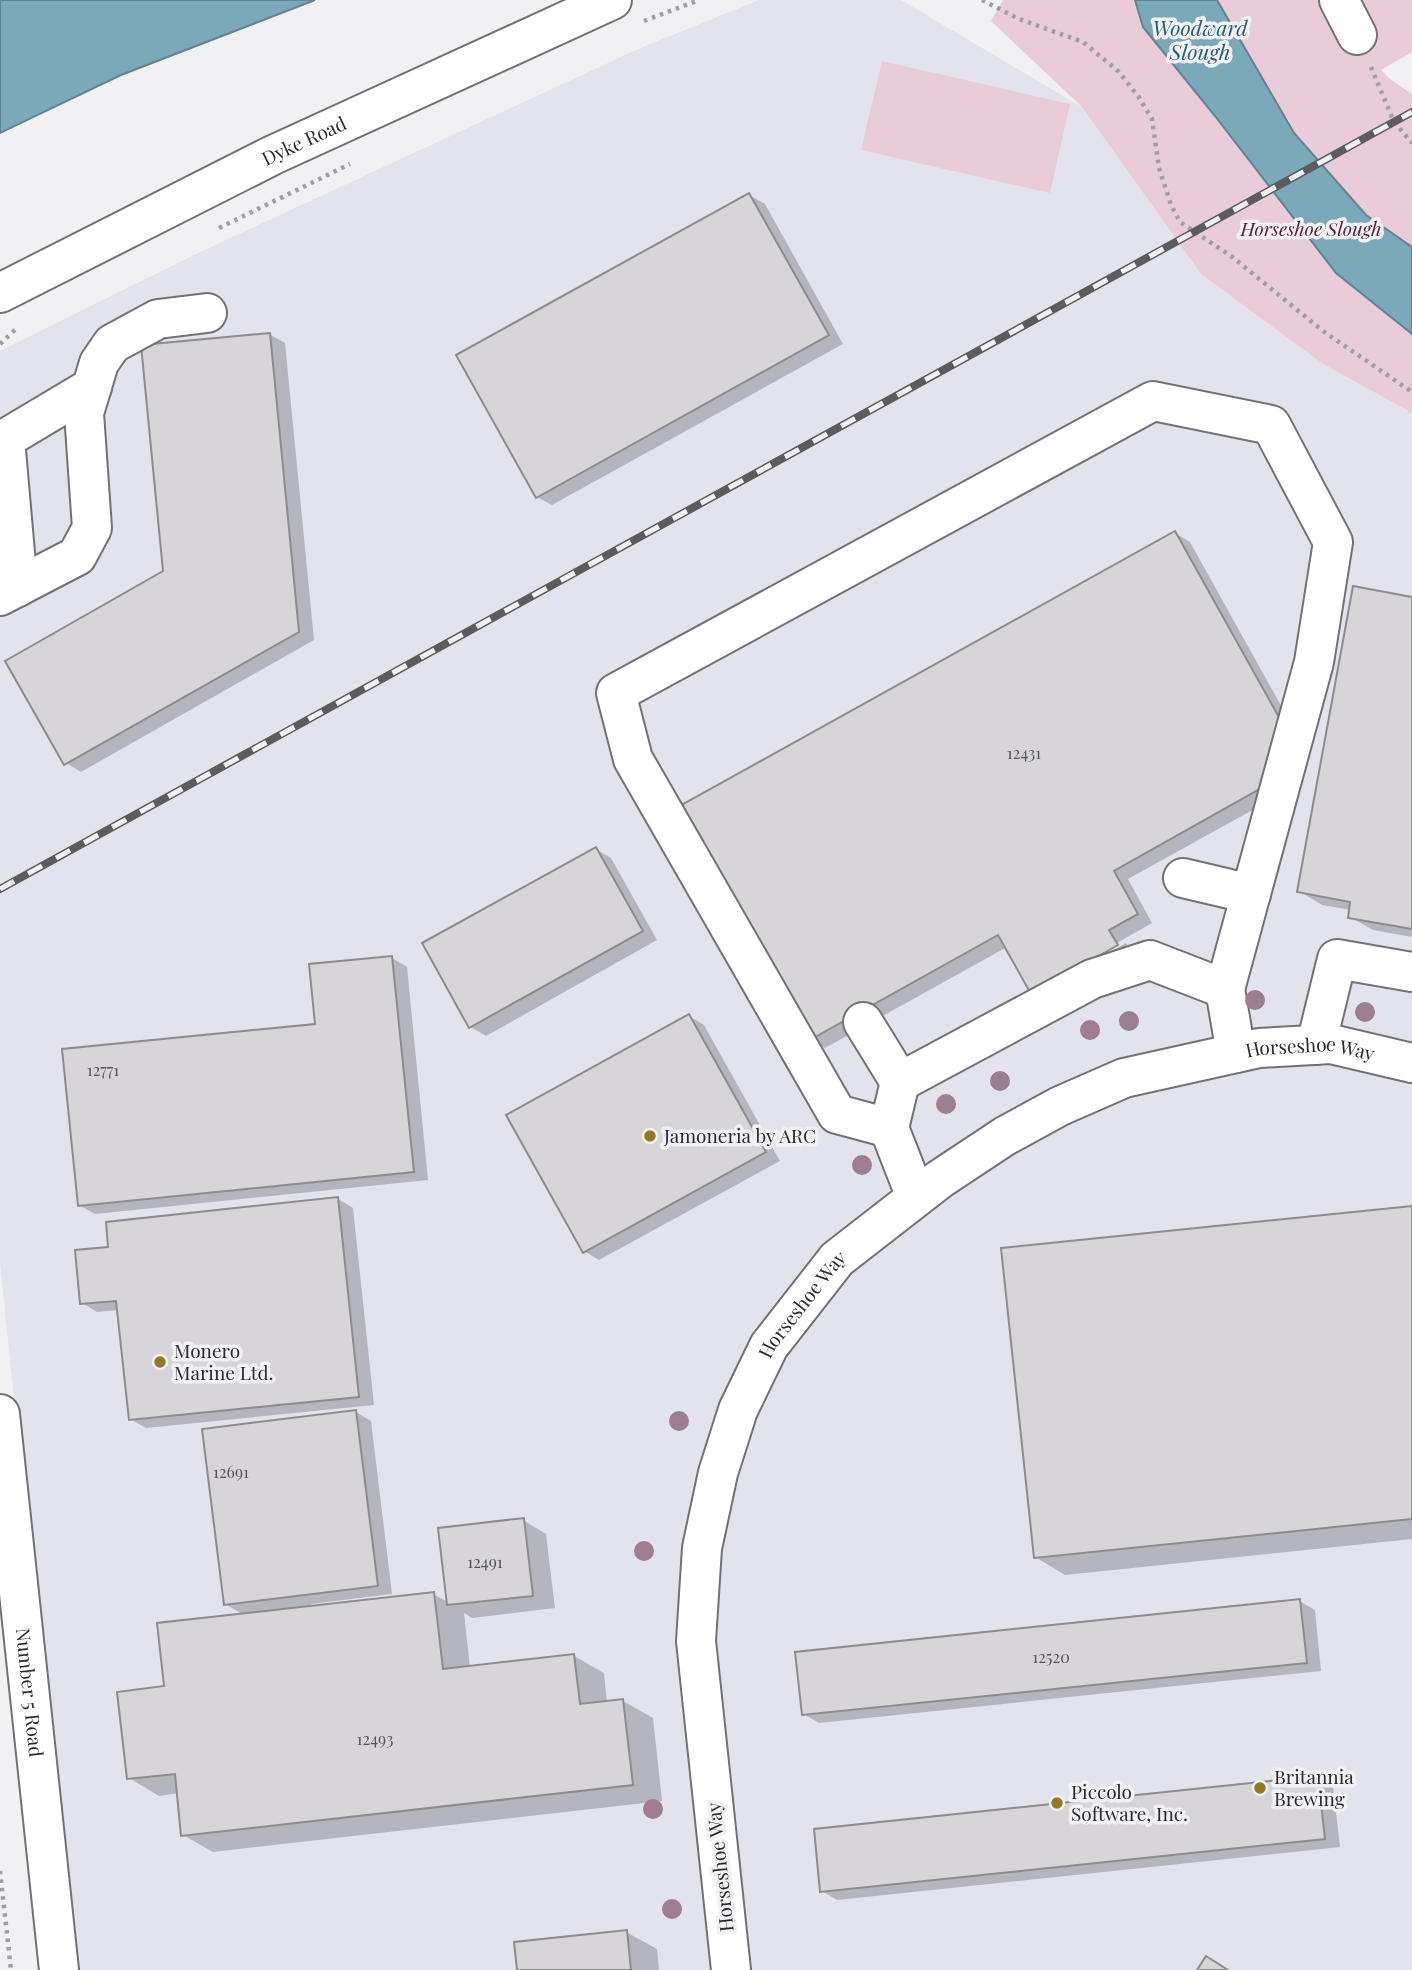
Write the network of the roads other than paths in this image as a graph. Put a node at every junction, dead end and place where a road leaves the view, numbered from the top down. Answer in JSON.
{"nodes":[{"id":1,"x":612,"y":0,"type":"edge"},
{"id":2,"x":1339,"y":0,"type":"edge"},
{"id":3,"x":1357,"y":35,"type":"road end"},
{"id":4,"x":0,"y":293,"type":"edge"},
{"id":5,"x":207,"y":313,"type":"dead end"},
{"id":6,"x":92,"y":387,"type":"junction"},
{"id":7,"x":3,"y":440,"type":"edge"},
{"id":8,"x":9,"y":591,"type":"edge"},
{"id":9,"x":1183,"y":878,"type":"dead end"},
{"id":10,"x":1251,"y":894,"type":"junction"},
{"id":11,"x":1412,"y":972,"type":"edge"},
{"id":12,"x":1225,"y":989,"type":"junction"},
{"id":13,"x":863,"y":1022,"type":"dead end"},
{"id":14,"x":1316,"y":1045,"type":"junction"},
{"id":15,"x":1236,"y":1054,"type":"junction"},
{"id":16,"x":1412,"y":1063,"type":"edge"},
{"id":17,"x":900,"y":1082,"type":"junction"},
{"id":18,"x":889,"y":1128,"type":"junction"},
{"id":19,"x":916,"y":1197,"type":"junction"},
{"id":20,"x":0,"y":1413,"type":"edge"},
{"id":21,"x":16,"y":1733,"type":"edge"},
{"id":22,"x":59,"y":1970,"type":"edge"},
{"id":23,"x":731,"y":1970,"type":"edge"}],
"edges":[{"from":1,"to":4,"type":"street","name":"Dyke Road"},
{"from":2,"to":3,"type":"street"},
{"from":5,"to":6,"type":"street"},
{"from":6,"to":7,"type":"street"},
{"from":6,"to":8,"type":"street"},
{"from":7,"to":8,"type":"street"},
{"from":9,"to":10,"type":"street"},
{"from":10,"to":12,"type":"street"},
{"from":10,"to":18,"type":"street"},
{"from":11,"to":14,"type":"street"},
{"from":12,"to":15,"type":"street"},
{"from":12,"to":17,"type":"street"},
{"from":13,"to":17,"type":"street"},
{"from":14,"to":15,"type":"street","name":"Horseshoe Way"},
{"from":14,"to":16,"type":"street","name":"Horseshoe Way"},
{"from":15,"to":19,"type":"street","name":"Horseshoe Way"},
{"from":17,"to":18,"type":"street"},
{"from":18,"to":19,"type":"street"},
{"from":19,"to":23,"type":"street","name":"Horseshoe Way"},
{"from":20,"to":21,"type":"street","name":"Number 5 Road"},
{"from":21,"to":22,"type":"street","name":"Number 5 Road"}]}
